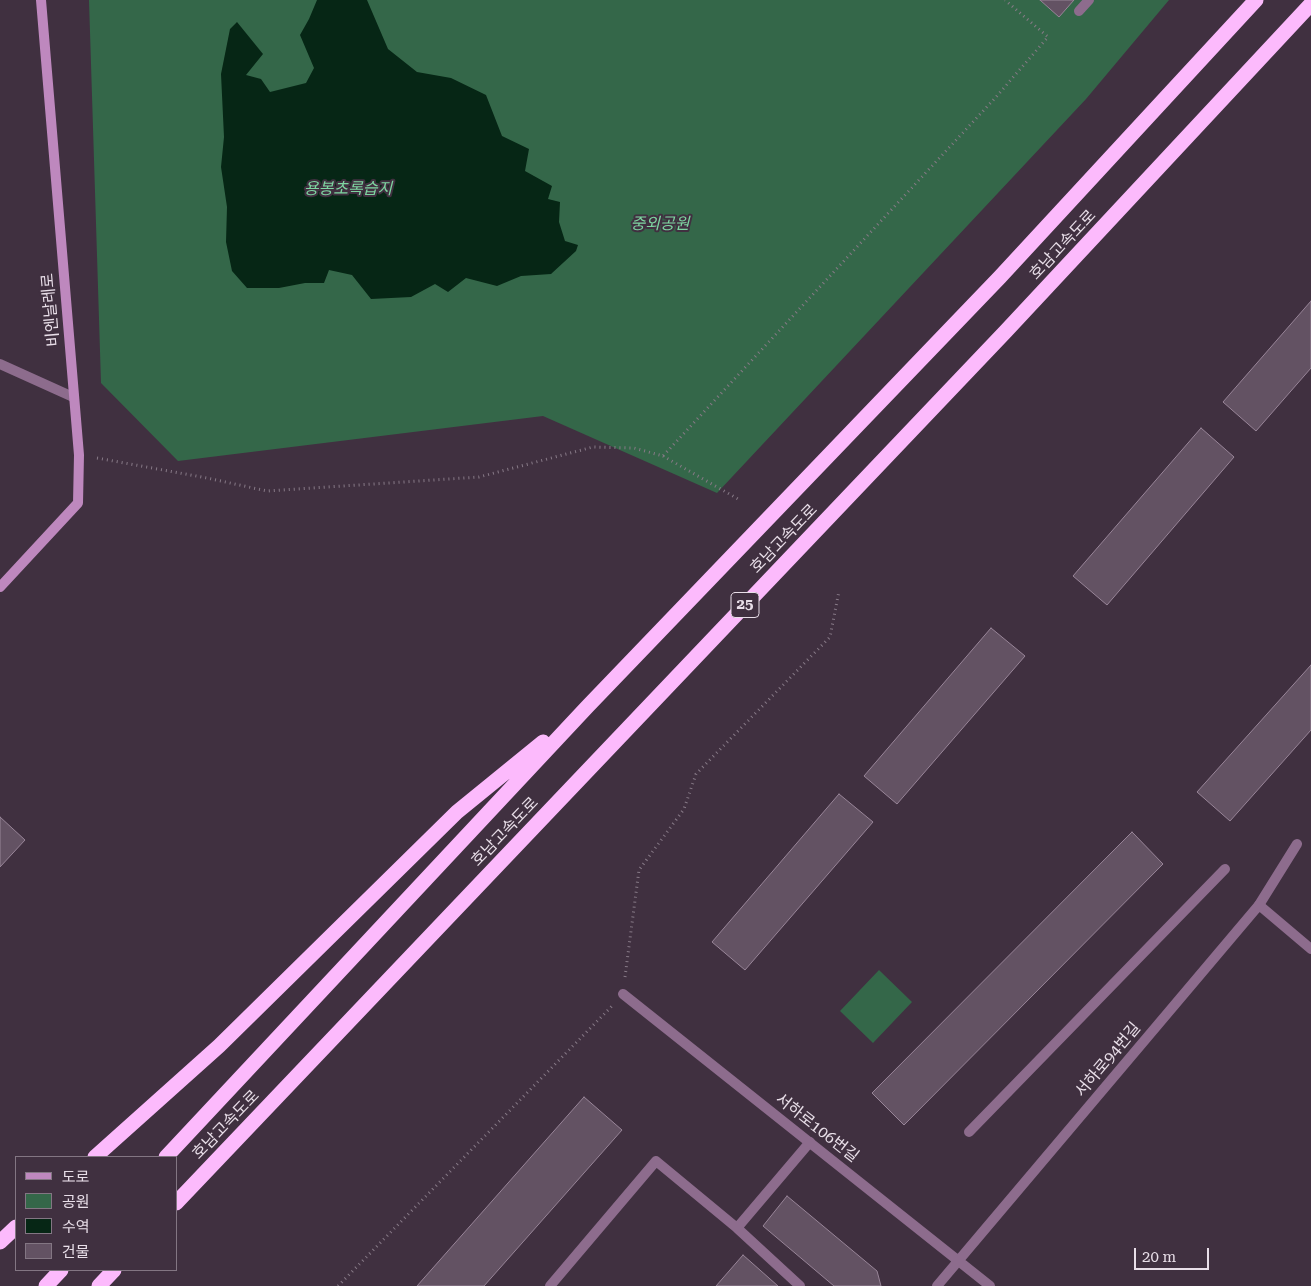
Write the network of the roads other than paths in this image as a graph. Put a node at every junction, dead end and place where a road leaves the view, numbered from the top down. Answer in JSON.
{"nodes":[{"id":1,"x":41,"y":0,"type":"edge"},
{"id":2,"x":1090,"y":0,"type":"edge"},
{"id":3,"x":1256,"y":0,"type":"edge"},
{"id":4,"x":1311,"y":4,"type":"edge"},
{"id":5,"x":1079,"y":11,"type":"dead end"},
{"id":6,"x":0,"y":364,"type":"edge"},
{"id":7,"x":73,"y":397,"type":"junction"},
{"id":8,"x":0,"y":587,"type":"edge"},
{"id":9,"x":587,"y":707,"type":"junction"},
{"id":10,"x":1297,"y":844,"type":"dead end"},
{"id":11,"x":1225,"y":869,"type":"dead end"},
{"id":12,"x":1259,"y":905,"type":"junction"},
{"id":13,"x":1311,"y":949,"type":"edge"},
{"id":14,"x":623,"y":994,"type":"road end"},
{"id":15,"x":969,"y":1132,"type":"dead end"},
{"id":16,"x":810,"y":1142,"type":"junction"},
{"id":17,"x":96,"y":1156,"type":"edge"},
{"id":18,"x":167,"y":1156,"type":"edge"},
{"id":19,"x":178,"y":1201,"type":"edge"},
{"id":20,"x":15,"y":1228,"type":"edge"},
{"id":21,"x":736,"y":1228,"type":"junction"},
{"id":22,"x":0,"y":1242,"type":"edge"},
{"id":23,"x":959,"y":1260,"type":"junction"},
{"id":24,"x":60,"y":1271,"type":"edge"},
{"id":25,"x":113,"y":1271,"type":"edge"},
{"id":26,"x":46,"y":1286,"type":"edge"},
{"id":27,"x":98,"y":1286,"type":"edge"},
{"id":28,"x":550,"y":1286,"type":"edge"},
{"id":29,"x":800,"y":1286,"type":"edge"},
{"id":30,"x":937,"y":1286,"type":"edge"},
{"id":31,"x":990,"y":1286,"type":"edge"}],
"edges":[{"from":1,"to":7,"type":"street","name":"비엔날레로"},
{"from":2,"to":5,"type":"street"},
{"from":3,"to":9,"type":"highway","name":"호남고속도로"},
{"from":4,"to":19,"type":"highway","name":"호남고속도로","number":"25"},
{"from":6,"to":7,"type":"street"},
{"from":7,"to":8,"type":"street","name":"비엔날레로"},
{"from":9,"to":17,"type":"highway"},
{"from":9,"to":18,"type":"highway","name":"호남고속도로"},
{"from":10,"to":12,"type":"street","name":"서하로94번길"},
{"from":11,"to":15,"type":"street"},
{"from":12,"to":13,"type":"street"},
{"from":12,"to":23,"type":"street","name":"서하로94번길"},
{"from":14,"to":16,"type":"street","name":"서하로106번길"},
{"from":16,"to":21,"type":"street"},
{"from":16,"to":23,"type":"street","name":"서하로106번길"},
{"from":20,"to":22,"type":"highway"},
{"from":21,"to":28,"type":"street"},
{"from":21,"to":29,"type":"street"},
{"from":23,"to":30,"type":"street","name":"서하로94번길"},
{"from":23,"to":31,"type":"street","name":"서하로106번길"},
{"from":24,"to":26,"type":"highway"},
{"from":25,"to":27,"type":"highway"}]}
